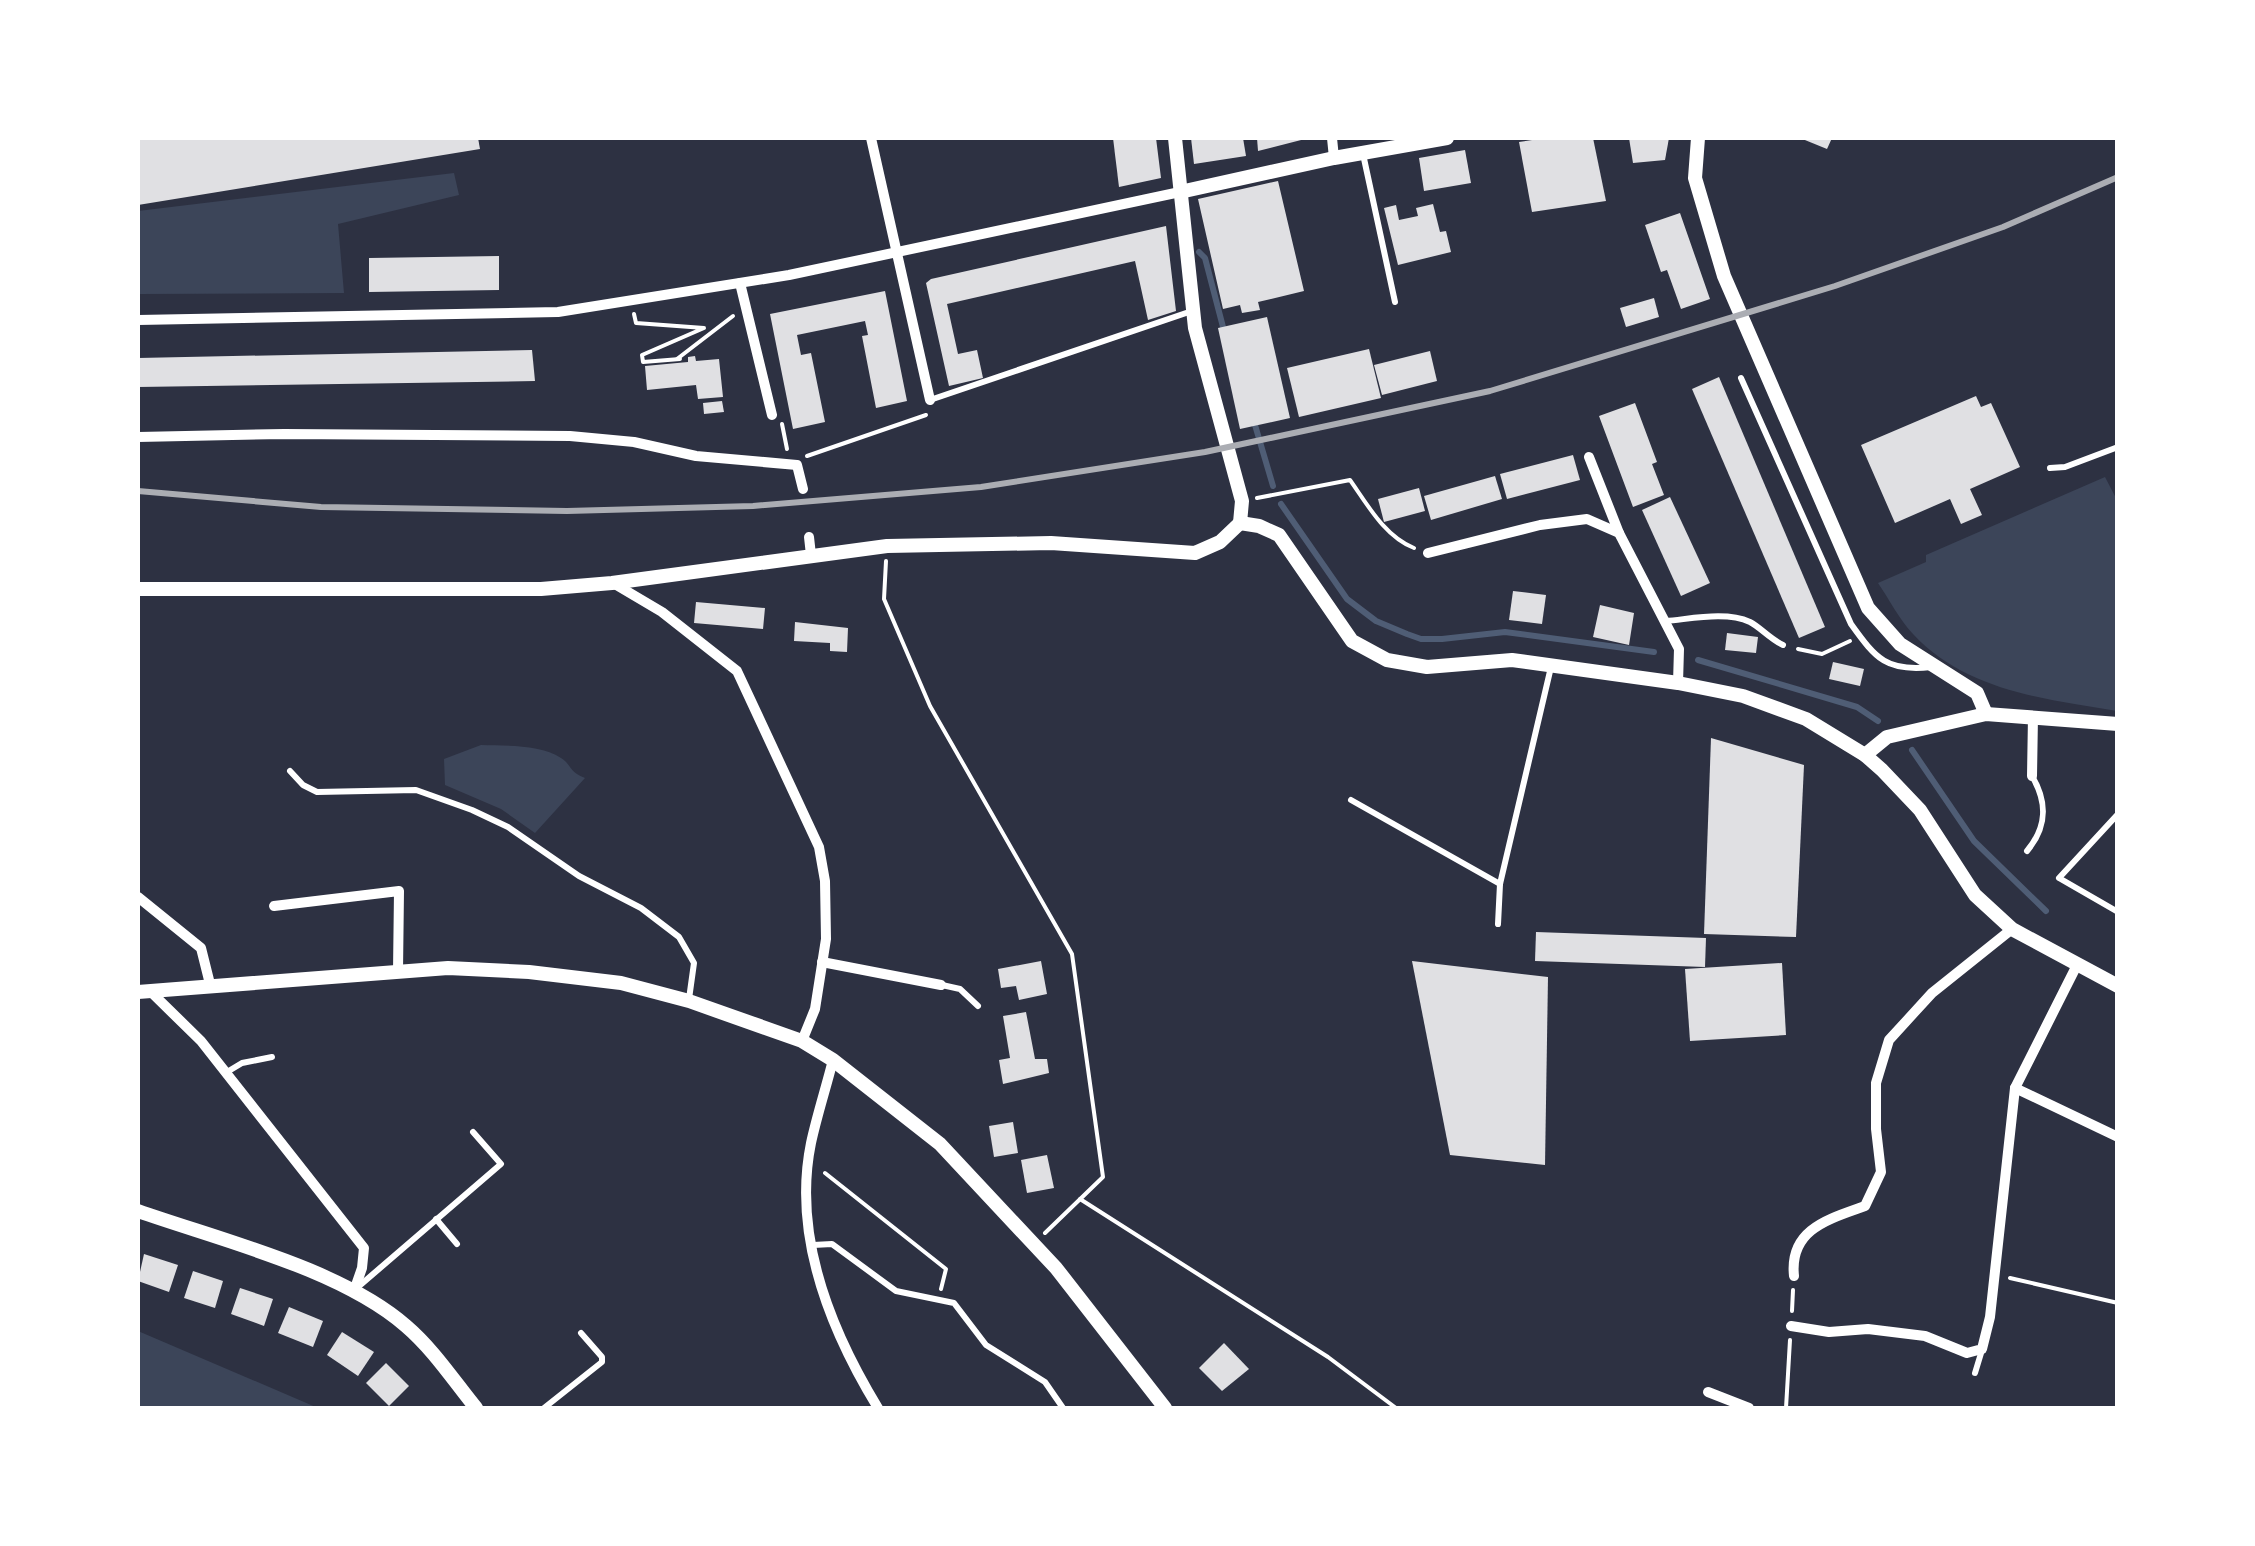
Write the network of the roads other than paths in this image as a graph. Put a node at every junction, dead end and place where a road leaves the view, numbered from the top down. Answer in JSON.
{"nodes":[{"id":1,"x":870,"y":138,"type":"edge"},
{"id":2,"x":1174,"y":138,"type":"edge"},
{"id":3,"x":1332,"y":138,"type":"edge"},
{"id":4,"x":1447,"y":138,"type":"edge"},
{"id":5,"x":1698,"y":138,"type":"edge"},
{"id":6,"x":1363,"y":152,"type":"junction"},
{"id":7,"x":1334,"y":158,"type":"junction"},
{"id":8,"x":1180,"y":192,"type":"junction"},
{"id":9,"x":896,"y":250,"type":"junction"},
{"id":10,"x":740,"y":282,"type":"junction"},
{"id":11,"x":1395,"y":302,"type":"dead end"},
{"id":12,"x":1194,"y":311,"type":"junction"},
{"id":13,"x":138,"y":320,"type":"edge"},
{"id":14,"x":1741,"y":378,"type":"dead end"},
{"id":15,"x":930,"y":400,"type":"joint"},
{"id":16,"x":772,"y":414,"type":"road end"},
{"id":17,"x":138,"y":437,"type":"edge"},
{"id":18,"x":2118,"y":447,"type":"edge"},
{"id":19,"x":1588,"y":458,"type":"dead end"},
{"id":20,"x":2050,"y":468,"type":"dead end"},
{"id":21,"x":803,"y":489,"type":"dead end"},
{"id":22,"x":1240,"y":523,"type":"junction"},
{"id":23,"x":1619,"y":533,"type":"junction"},
{"id":24,"x":809,"y":537,"type":"dead end"},
{"id":25,"x":1428,"y":553,"type":"road end"},
{"id":26,"x":812,"y":555,"type":"junction"},
{"id":27,"x":612,"y":583,"type":"junction"},
{"id":28,"x":138,"y":590,"type":"edge"},
{"id":29,"x":1664,"y":622,"type":"junction"},
{"id":30,"x":1784,"y":645,"type":"road end"},
{"id":31,"x":1552,"y":666,"type":"junction"},
{"id":32,"x":1934,"y":666,"type":"junction"},
{"id":33,"x":1678,"y":682,"type":"junction"},
{"id":34,"x":1986,"y":714,"type":"junction"},
{"id":35,"x":2033,"y":716,"type":"junction"},
{"id":36,"x":2118,"y":724,"type":"edge"},
{"id":37,"x":1865,"y":754,"type":"junction"},
{"id":38,"x":290,"y":771,"type":"dead end"},
{"id":39,"x":2032,"y":776,"type":"joint"},
{"id":40,"x":1351,"y":800,"type":"dead end"},
{"id":41,"x":2118,"y":814,"type":"edge"},
{"id":42,"x":2028,"y":852,"type":"dead end"},
{"id":43,"x":1500,"y":884,"type":"junction"},
{"id":44,"x":138,"y":897,"type":"edge"},
{"id":45,"x":274,"y":906,"type":"dead end"},
{"id":46,"x":2118,"y":912,"type":"edge"},
{"id":47,"x":1498,"y":924,"type":"dead end"},
{"id":48,"x":2012,"y":929,"type":"junction"},
{"id":49,"x":822,"y":962,"type":"junction"},
{"id":50,"x":2077,"y":964,"type":"junction"},
{"id":51,"x":398,"y":971,"type":"junction"},
{"id":52,"x":941,"y":984,"type":"joint"},
{"id":53,"x":2118,"y":986,"type":"edge"},
{"id":54,"x":211,"y":988,"type":"junction"},
{"id":55,"x":144,"y":992,"type":"edge"},
{"id":56,"x":689,"y":1001,"type":"junction"},
{"id":57,"x":978,"y":1006,"type":"dead end"},
{"id":58,"x":802,"y":1041,"type":"junction"},
{"id":59,"x":272,"y":1057,"type":"dead end"},
{"id":60,"x":833,"y":1060,"type":"junction"},
{"id":61,"x":226,"y":1072,"type":"junction"},
{"id":62,"x":2015,"y":1088,"type":"junction"},
{"id":63,"x":474,"y":1132,"type":"dead end"},
{"id":64,"x":2118,"y":1137,"type":"edge"},
{"id":65,"x":138,"y":1211,"type":"edge"},
{"id":66,"x":436,"y":1219,"type":"junction"},
{"id":67,"x":456,"y":1244,"type":"dead end"},
{"id":68,"x":813,"y":1245,"type":"junction"},
{"id":69,"x":1794,"y":1276,"type":"dead end"},
{"id":70,"x":354,"y":1292,"type":"junction"},
{"id":71,"x":1791,"y":1326,"type":"dead end"},
{"id":72,"x":581,"y":1333,"type":"dead end"},
{"id":73,"x":1982,"y":1349,"type":"junction"},
{"id":74,"x":1975,"y":1373,"type":"dead end"},
{"id":75,"x":1708,"y":1392,"type":"dead end"},
{"id":76,"x":476,"y":1408,"type":"edge"},
{"id":77,"x":544,"y":1408,"type":"edge"},
{"id":78,"x":878,"y":1408,"type":"edge"},
{"id":79,"x":1063,"y":1408,"type":"edge"},
{"id":80,"x":1165,"y":1408,"type":"edge"},
{"id":81,"x":1749,"y":1408,"type":"edge"}],
"edges":[{"from":1,"to":9,"type":"street"},
{"from":2,"to":8,"type":"street"},
{"from":3,"to":7,"type":"street"},
{"from":4,"to":6,"type":"street"},
{"from":5,"to":32,"type":"street"},
{"from":6,"to":7,"type":"street"},
{"from":6,"to":11,"type":"lane"},
{"from":7,"to":8,"type":"street"},
{"from":8,"to":9,"type":"street"},
{"from":8,"to":12,"type":"street"},
{"from":9,"to":10,"type":"street"},
{"from":9,"to":15,"type":"street"},
{"from":10,"to":13,"type":"street"},
{"from":10,"to":16,"type":"street"},
{"from":12,"to":15,"type":"lane"},
{"from":12,"to":22,"type":"street"},
{"from":14,"to":32,"type":"lane"},
{"from":17,"to":21,"type":"street"},
{"from":18,"to":20,"type":"lane"},
{"from":19,"to":23,"type":"street"},
{"from":22,"to":26,"type":"street"},
{"from":22,"to":31,"type":"street"},
{"from":23,"to":25,"type":"street"},
{"from":23,"to":29,"type":"street"},
{"from":24,"to":26,"type":"street"},
{"from":26,"to":27,"type":"street"},
{"from":27,"to":28,"type":"street"},
{"from":27,"to":49,"type":"street"},
{"from":29,"to":30,"type":"lane"},
{"from":29,"to":33,"type":"street"},
{"from":31,"to":33,"type":"street"},
{"from":31,"to":43,"type":"lane"},
{"from":32,"to":34,"type":"street"},
{"from":33,"to":37,"type":"street"},
{"from":34,"to":35,"type":"street"},
{"from":34,"to":37,"type":"street"},
{"from":35,"to":36,"type":"street"},
{"from":35,"to":39,"type":"street"},
{"from":37,"to":48,"type":"street"},
{"from":38,"to":56,"type":"lane"},
{"from":39,"to":42,"type":"lane"},
{"from":40,"to":43,"type":"lane"},
{"from":41,"to":46,"type":"lane"},
{"from":43,"to":47,"type":"lane"},
{"from":44,"to":54,"type":"street"},
{"from":45,"to":51,"type":"street"},
{"from":48,"to":50,"type":"street"},
{"from":48,"to":69,"type":"street"},
{"from":49,"to":52,"type":"street"},
{"from":49,"to":58,"type":"street"},
{"from":50,"to":53,"type":"street"},
{"from":50,"to":62,"type":"street"},
{"from":51,"to":54,"type":"street"},
{"from":51,"to":56,"type":"street"},
{"from":52,"to":57,"type":"lane"},
{"from":54,"to":55,"type":"street"},
{"from":55,"to":61,"type":"street"},
{"from":56,"to":58,"type":"street"},
{"from":58,"to":60,"type":"street"},
{"from":59,"to":61,"type":"lane"},
{"from":60,"to":68,"type":"street"},
{"from":60,"to":80,"type":"street"},
{"from":61,"to":70,"type":"street"},
{"from":62,"to":64,"type":"street"},
{"from":62,"to":73,"type":"street"},
{"from":63,"to":66,"type":"lane"},
{"from":65,"to":70,"type":"street"},
{"from":66,"to":67,"type":"lane"},
{"from":66,"to":70,"type":"lane"},
{"from":68,"to":78,"type":"street"},
{"from":68,"to":79,"type":"lane"},
{"from":70,"to":76,"type":"street"},
{"from":71,"to":73,"type":"street"},
{"from":72,"to":77,"type":"lane"},
{"from":73,"to":74,"type":"lane"},
{"from":75,"to":81,"type":"street"}]}
